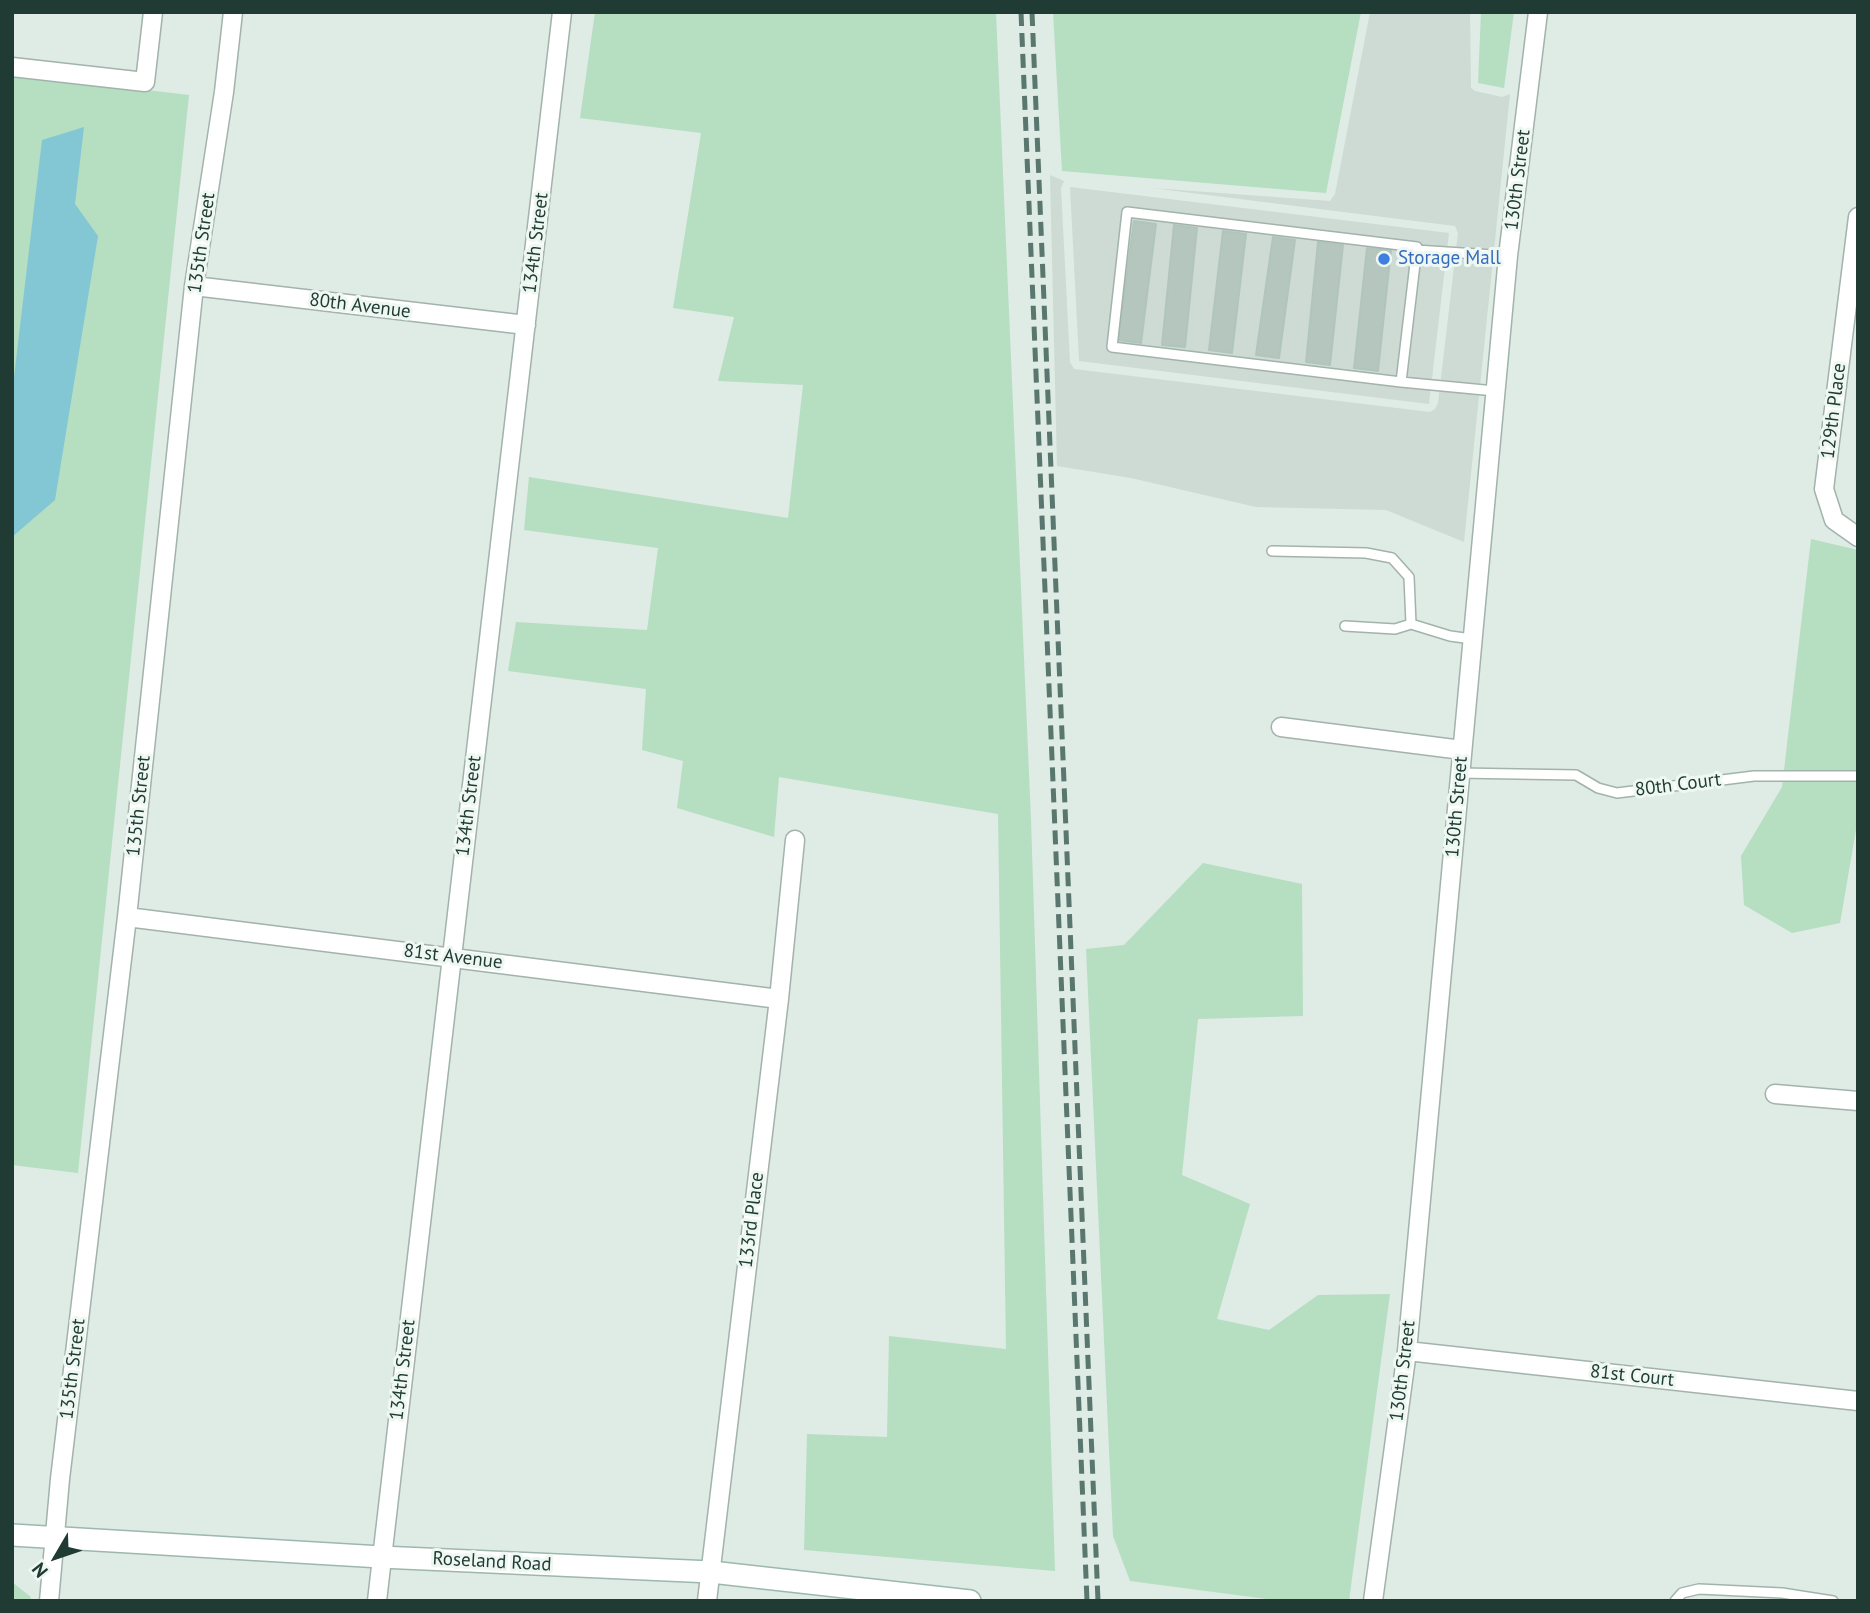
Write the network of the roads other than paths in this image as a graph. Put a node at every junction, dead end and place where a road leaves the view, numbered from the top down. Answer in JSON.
{"nodes":[{"id":1,"x":153,"y":12,"type":"edge"},
{"id":2,"x":233,"y":12,"type":"edge"},
{"id":3,"x":562,"y":12,"type":"edge"},
{"id":4,"x":1538,"y":12,"type":"edge"},
{"id":5,"x":12,"y":67,"type":"edge"},
{"id":6,"x":1858,"y":217,"type":"edge"},
{"id":7,"x":1416,"y":250,"type":"junction"},
{"id":8,"x":1508,"y":256,"type":"junction"},
{"id":9,"x":194,"y":286,"type":"junction"},
{"id":10,"x":526,"y":325,"type":"junction"},
{"id":11,"x":1401,"y":382,"type":"junction"},
{"id":12,"x":1496,"y":391,"type":"junction"},
{"id":13,"x":1858,"y":537,"type":"edge"},
{"id":14,"x":1272,"y":551,"type":"dead end"},
{"id":15,"x":1411,"y":624,"type":"junction"},
{"id":16,"x":1345,"y":626,"type":"dead end"},
{"id":17,"x":1472,"y":639,"type":"junction"},
{"id":18,"x":1281,"y":727,"type":"dead end"},
{"id":19,"x":1462,"y":750,"type":"junction"},
{"id":20,"x":1460,"y":774,"type":"junction"},
{"id":21,"x":1858,"y":776,"type":"edge"},
{"id":22,"x":795,"y":840,"type":"dead end"},
{"id":23,"x":127,"y":917,"type":"junction"},
{"id":24,"x":451,"y":956,"type":"junction"},
{"id":25,"x":779,"y":999,"type":"junction"},
{"id":26,"x":1775,"y":1094,"type":"dead end"},
{"id":27,"x":1858,"y":1101,"type":"edge"},
{"id":28,"x":1407,"y":1351,"type":"junction"},
{"id":29,"x":1858,"y":1401,"type":"edge"},
{"id":30,"x":12,"y":1535,"type":"edge"},
{"id":31,"x":55,"y":1538,"type":"junction"},
{"id":32,"x":381,"y":1557,"type":"junction"},
{"id":33,"x":711,"y":1572,"type":"junction"},
{"id":34,"x":900,"y":1596,"type":"edge"},
{"id":35,"x":49,"y":1601,"type":"edge"},
{"id":36,"x":376,"y":1601,"type":"edge"},
{"id":37,"x":707,"y":1601,"type":"edge"},
{"id":38,"x":970,"y":1601,"type":"edge"},
{"id":39,"x":1373,"y":1601,"type":"edge"},
{"id":40,"x":1675,"y":1601,"type":"edge"},
{"id":41,"x":1833,"y":1601,"type":"edge"}],
"edges":[{"from":1,"to":5,"type":"street"},
{"from":2,"to":9,"type":"street","name":"135th Street"},
{"from":3,"to":10,"type":"street","name":"134th Street"},
{"from":4,"to":8,"type":"street","name":"130th Street"},
{"from":6,"to":13,"type":"street","name":"129th Place"},
{"from":7,"to":8,"type":"lane"},
{"from":7,"to":11,"type":"lane"},
{"from":7,"to":11,"type":"lane"},
{"from":8,"to":12,"type":"street","name":"130th Street"},
{"from":9,"to":10,"type":"street","name":"80th Avenue"},
{"from":9,"to":23,"type":"street","name":"135th Street"},
{"from":10,"to":24,"type":"street","name":"134th Street"},
{"from":11,"to":12,"type":"lane"},
{"from":12,"to":17,"type":"street","name":"130th Street"},
{"from":14,"to":15,"type":"lane"},
{"from":15,"to":16,"type":"lane"},
{"from":15,"to":17,"type":"lane"},
{"from":17,"to":19,"type":"street","name":"130th Street"},
{"from":18,"to":19,"type":"street"},
{"from":19,"to":20,"type":"street","name":"130th Street"},
{"from":20,"to":21,"type":"lane","name":"80th Court"},
{"from":20,"to":28,"type":"street","name":"130th Street"},
{"from":22,"to":25,"type":"street","name":"133rd Place"},
{"from":23,"to":24,"type":"street","name":"81st Avenue"},
{"from":23,"to":31,"type":"street","name":"135th Street"},
{"from":24,"to":25,"type":"street","name":"81st Avenue"},
{"from":24,"to":32,"type":"street","name":"134th Street"},
{"from":25,"to":33,"type":"street","name":"133rd Place"},
{"from":26,"to":27,"type":"street"},
{"from":28,"to":29,"type":"street","name":"81st Court"},
{"from":28,"to":39,"type":"street","name":"130th Street"},
{"from":30,"to":31,"type":"main road","name":"Roseland Road"},
{"from":31,"to":32,"type":"main road","name":"Roseland Road"},
{"from":31,"to":35,"type":"street","name":"135th Street"},
{"from":32,"to":33,"type":"main road","name":"Roseland Road"},
{"from":32,"to":36,"type":"street","name":"134th Street"},
{"from":33,"to":34,"type":"main road","name":"Roseland Road"},
{"from":33,"to":37,"type":"street","name":"133rd Place"},
{"from":34,"to":38,"type":"main road","name":"Roseland Road"},
{"from":40,"to":41,"type":"lane"}]}
